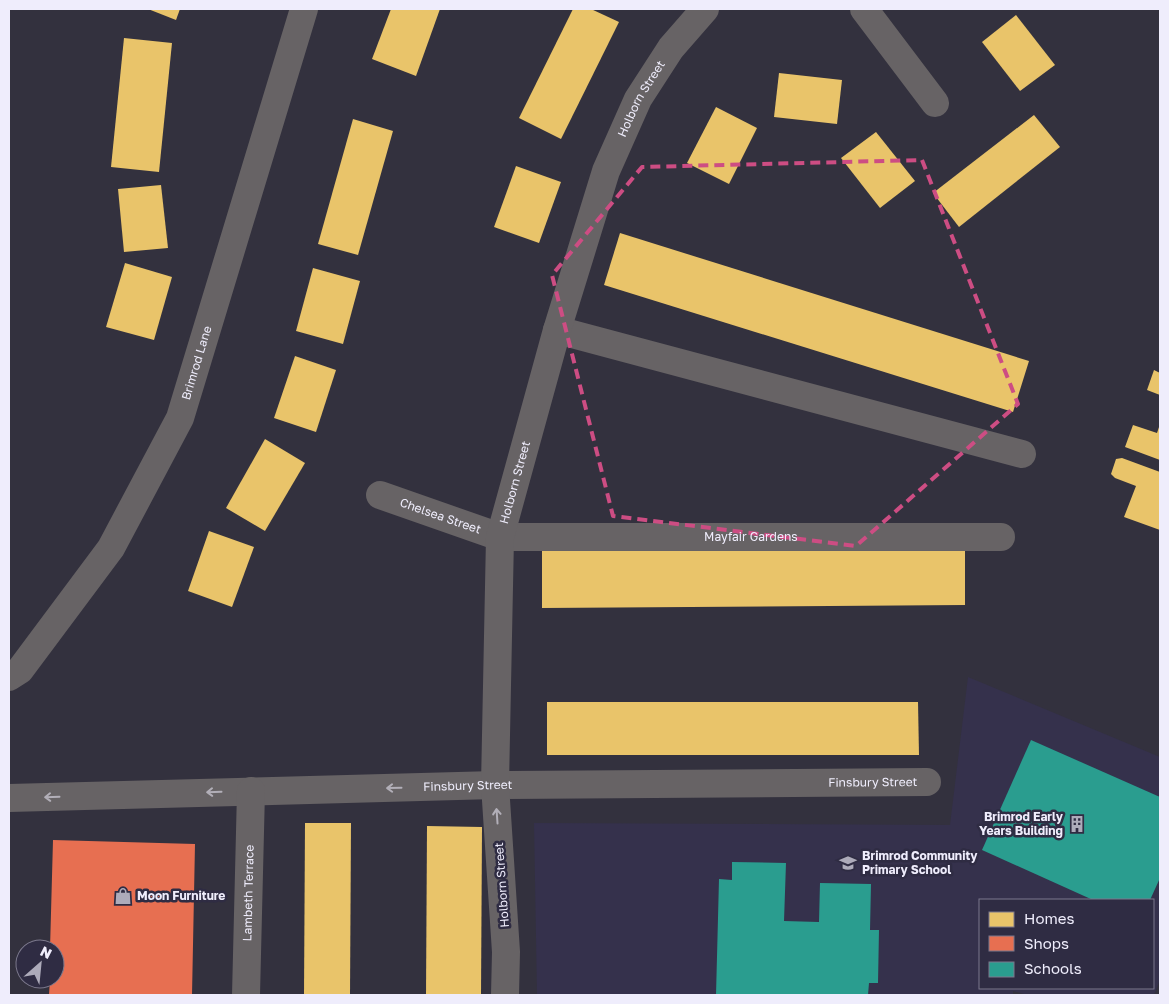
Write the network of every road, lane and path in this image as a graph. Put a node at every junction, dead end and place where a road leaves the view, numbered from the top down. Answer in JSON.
{"nodes":[{"id":1,"x":304,"y":9,"type":"edge"},
{"id":2,"x":705,"y":9,"type":"edge"},
{"id":3,"x":864,"y":9,"type":"edge"},
{"id":4,"x":935,"y":103,"type":"dead end"},
{"id":5,"x":557,"y":330,"type":"junction"},
{"id":6,"x":1022,"y":454,"type":"dead end"},
{"id":7,"x":380,"y":495,"type":"dead end"},
{"id":8,"x":500,"y":537,"type":"junction"},
{"id":9,"x":1001,"y":537,"type":"dead end"},
{"id":10,"x":9,"y":677,"type":"edge"},
{"id":11,"x":927,"y":782,"type":"dead end"},
{"id":12,"x":495,"y":785,"type":"junction"},
{"id":13,"x":251,"y":791,"type":"junction"},
{"id":14,"x":9,"y":798,"type":"edge"},
{"id":15,"x":246,"y":995,"type":"edge"},
{"id":16,"x":505,"y":995,"type":"edge"}],
"edges":[{"from":1,"to":10,"type":"street","name":"Brimrod Lane"},
{"from":2,"to":5,"type":"street","name":"Holborn Street"},
{"from":3,"to":4,"type":"street"},
{"from":5,"to":6,"type":"street"},
{"from":5,"to":8,"type":"street","name":"Holborn Street"},
{"from":7,"to":8,"type":"street","name":"Chelsea Street"},
{"from":8,"to":9,"type":"street","name":"Mayfair Gardens"},
{"from":8,"to":12,"type":"street","name":"Holborn Street"},
{"from":11,"to":12,"type":"street","name":"Finsbury Street"},
{"from":12,"to":13,"type":"street","name":"Finsbury Street","one_way":true},
{"from":16,"to":12,"type":"street","name":"Holborn Street","one_way":true},
{"from":13,"to":14,"type":"street","name":"Finsbury Street","one_way":true},
{"from":13,"to":15,"type":"street","name":"Lambeth Terrace"}]}
